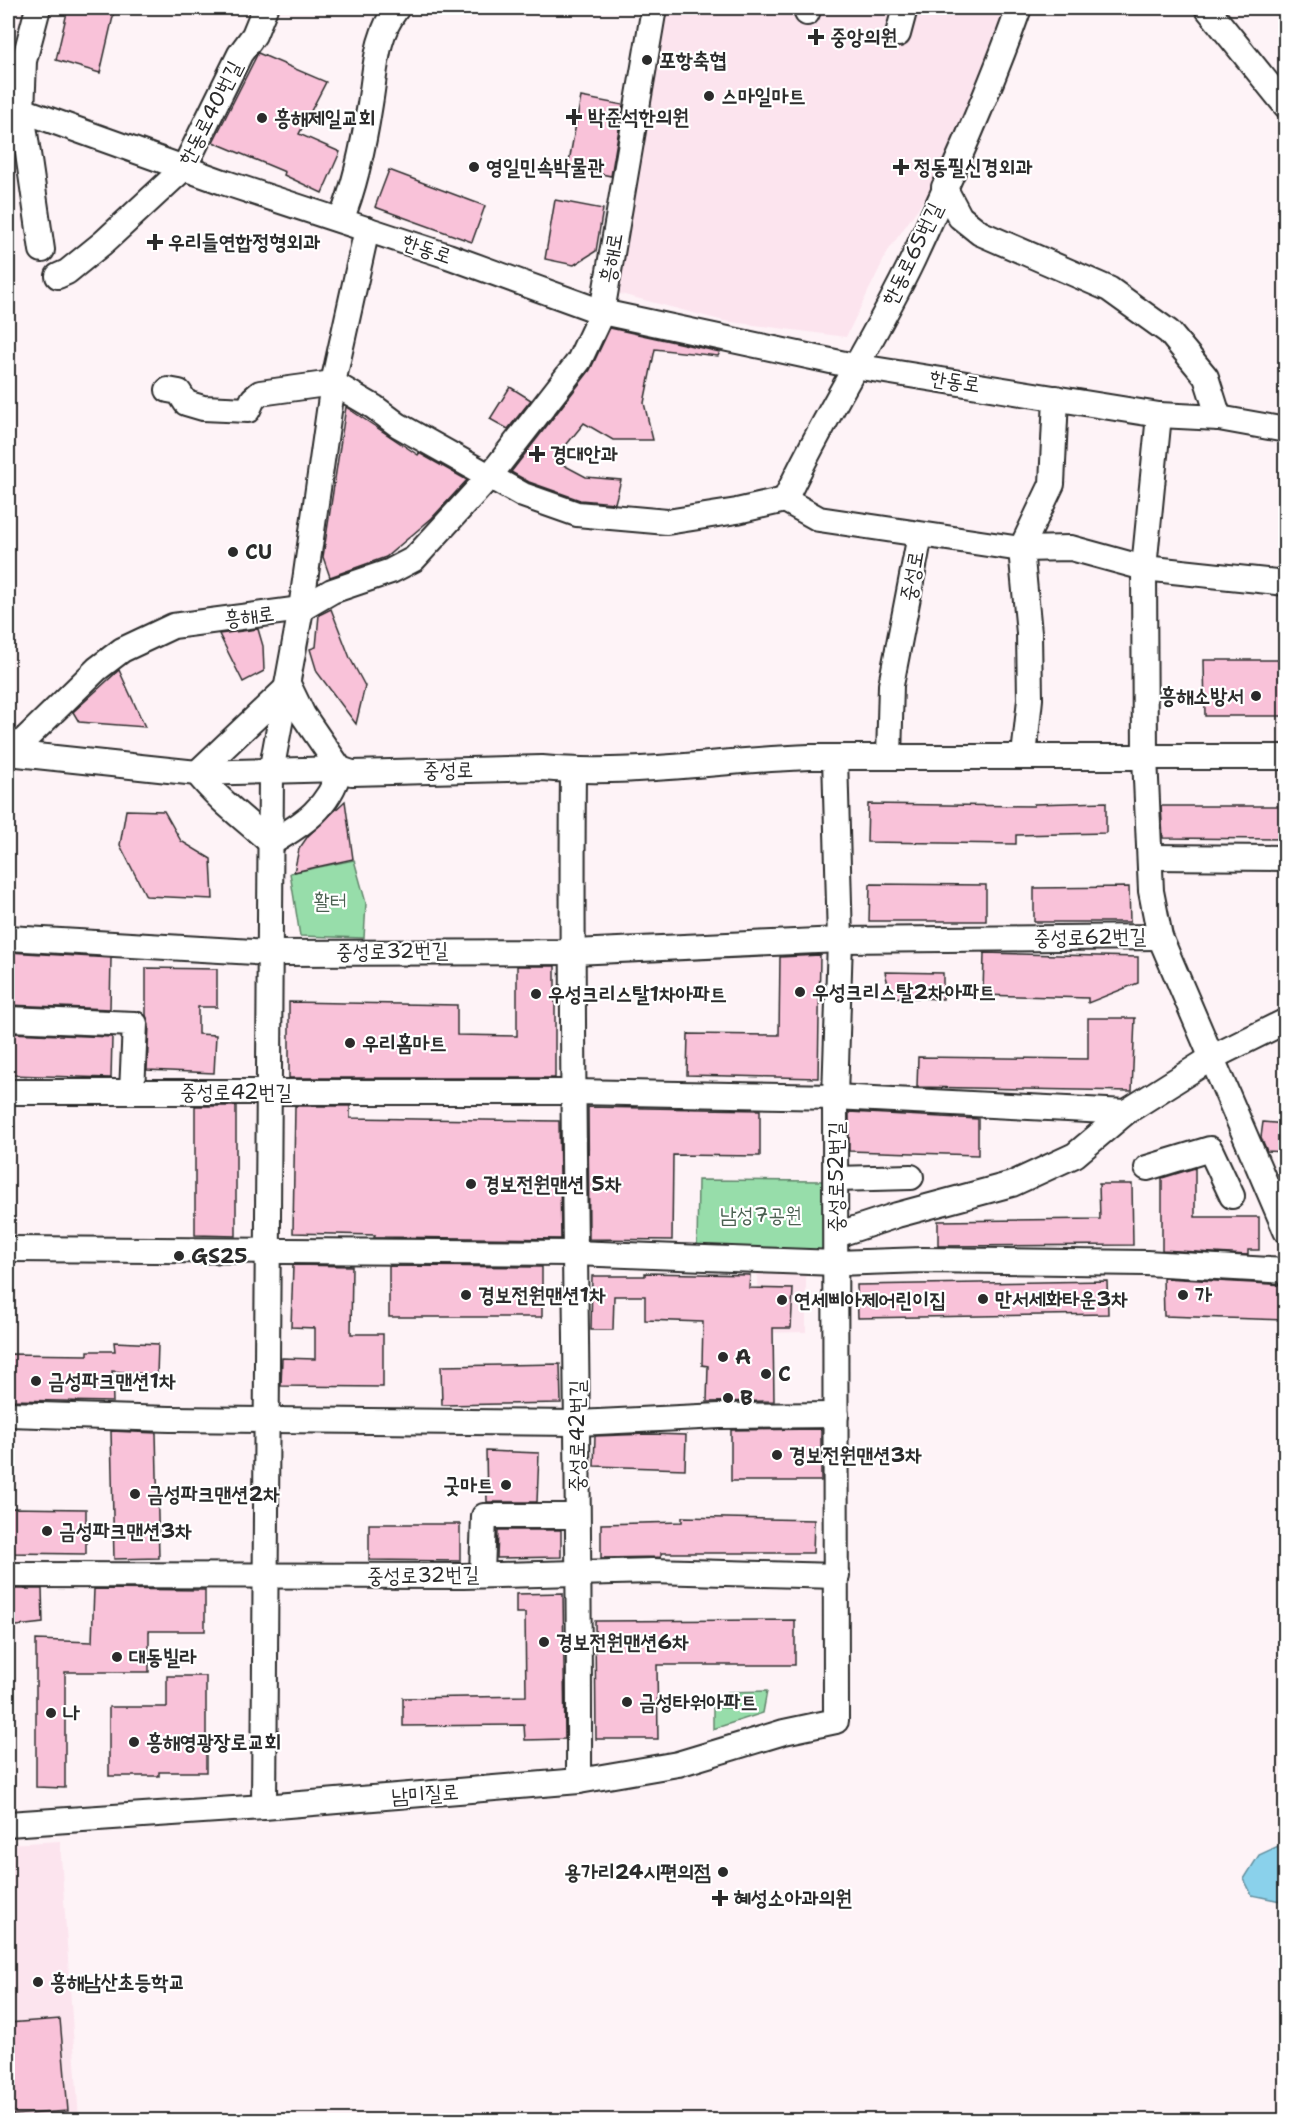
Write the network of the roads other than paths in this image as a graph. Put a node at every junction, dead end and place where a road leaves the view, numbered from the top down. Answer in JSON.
{"nodes":[{"id":1,"x":38,"y":8,"type":"edge"},
{"id":2,"x":265,"y":8,"type":"edge"},
{"id":3,"x":397,"y":8,"type":"edge"},
{"id":4,"x":654,"y":8,"type":"edge"},
{"id":5,"x":905,"y":8,"type":"edge"},
{"id":6,"x":1019,"y":8,"type":"edge"},
{"id":7,"x":1208,"y":8,"type":"edge"},
{"id":8,"x":898,"y":34,"type":"dead end"},
{"id":9,"x":1286,"y":106,"type":"edge"},
{"id":10,"x":15,"y":108,"type":"edge"},
{"id":11,"x":184,"y":168,"type":"junction"},
{"id":12,"x":944,"y":187,"type":"junction"},
{"id":13,"x":341,"y":220,"type":"junction"},
{"id":14,"x":367,"y":229,"type":"junction"},
{"id":15,"x":42,"y":250,"type":"dead end"},
{"id":16,"x":58,"y":276,"type":"dead end"},
{"id":17,"x":602,"y":312,"type":"junction"},
{"id":18,"x":854,"y":366,"type":"junction"},
{"id":19,"x":333,"y":383,"type":"junction"},
{"id":20,"x":168,"y":390,"type":"dead end"},
{"id":21,"x":1056,"y":398,"type":"junction"},
{"id":22,"x":1159,"y":415,"type":"junction"},
{"id":23,"x":1219,"y":418,"type":"junction"},
{"id":24,"x":1286,"y":430,"type":"edge"},
{"id":25,"x":489,"y":477,"type":"junction"},
{"id":26,"x":785,"y":500,"type":"junction"},
{"id":27,"x":920,"y":535,"type":"junction"},
{"id":28,"x":1021,"y":549,"type":"junction"},
{"id":29,"x":1144,"y":568,"type":"junction"},
{"id":30,"x":1286,"y":583,"type":"edge"},
{"id":31,"x":301,"y":609,"type":"junction"},
{"id":32,"x":289,"y":686,"type":"junction"},
{"id":33,"x":8,"y":754,"type":"edge"},
{"id":34,"x":1024,"y":756,"type":"junction"},
{"id":35,"x":835,"y":757,"type":"junction"},
{"id":36,"x":889,"y":757,"type":"junction"},
{"id":37,"x":1145,"y":757,"type":"junction"},
{"id":38,"x":1286,"y":757,"type":"edge"},
{"id":39,"x":340,"y":769,"type":"junction"},
{"id":40,"x":573,"y":771,"type":"junction"},
{"id":41,"x":271,"y":772,"type":"junction"},
{"id":42,"x":197,"y":773,"type":"junction"},
{"id":43,"x":271,"y":843,"type":"junction"},
{"id":44,"x":1150,"y":857,"type":"junction"},
{"id":45,"x":1286,"y":858,"type":"edge"},
{"id":46,"x":1160,"y":937,"type":"junction"},
{"id":47,"x":8,"y":938,"type":"edge"},
{"id":48,"x":840,"y":940,"type":"junction"},
{"id":49,"x":574,"y":952,"type":"junction"},
{"id":50,"x":270,"y":953,"type":"junction"},
{"id":51,"x":8,"y":1019,"type":"edge"},
{"id":52,"x":1286,"y":1021,"type":"edge"},
{"id":53,"x":1213,"y":1057,"type":"junction"},
{"id":54,"x":8,"y":1092,"type":"edge"},
{"id":55,"x":132,"y":1092,"type":"junction"},
{"id":56,"x":269,"y":1092,"type":"junction"},
{"id":57,"x":573,"y":1092,"type":"junction"},
{"id":58,"x":835,"y":1097,"type":"junction"},
{"id":59,"x":1126,"y":1112,"type":"junction"},
{"id":60,"x":1147,"y":1168,"type":"dead end"},
{"id":61,"x":911,"y":1177,"type":"dead end"},
{"id":62,"x":836,"y":1179,"type":"junction"},
{"id":63,"x":1232,"y":1196,"type":"dead end"},
{"id":64,"x":1286,"y":1231,"type":"edge"},
{"id":65,"x":836,"y":1235,"type":"junction"},
{"id":66,"x":8,"y":1249,"type":"edge"},
{"id":67,"x":268,"y":1250,"type":"junction"},
{"id":68,"x":574,"y":1253,"type":"junction"},
{"id":69,"x":836,"y":1263,"type":"junction"},
{"id":70,"x":1286,"y":1271,"type":"edge"},
{"id":71,"x":8,"y":1414,"type":"edge"},
{"id":72,"x":836,"y":1415,"type":"junction"},
{"id":73,"x":267,"y":1420,"type":"junction"},
{"id":74,"x":578,"y":1424,"type":"junction"},
{"id":75,"x":577,"y":1516,"type":"junction"},
{"id":76,"x":580,"y":1571,"type":"junction"},
{"id":77,"x":482,"y":1574,"type":"junction"},
{"id":78,"x":8,"y":1575,"type":"edge"},
{"id":79,"x":265,"y":1576,"type":"junction"},
{"id":80,"x":837,"y":1576,"type":"junction"},
{"id":81,"x":836,"y":1721,"type":"joint"},
{"id":82,"x":579,"y":1781,"type":"junction"},
{"id":83,"x":264,"y":1807,"type":"junction"},
{"id":84,"x":8,"y":1824,"type":"edge"}],
"edges":[{"from":1,"to":10,"type":"street"},
{"from":2,"to":11,"type":"street","name":"한동로40번길"},
{"from":3,"to":13,"type":"street"},
{"from":4,"to":17,"type":"street","name":"흥해로"},
{"from":5,"to":8,"type":"street"},
{"from":6,"to":12,"type":"street","name":"한동로65번길"},
{"from":7,"to":9,"type":"street"},
{"from":10,"to":11,"type":"street","name":"한동로"},
{"from":10,"to":15,"type":"street"},
{"from":11,"to":13,"type":"street","name":"한동로"},
{"from":11,"to":16,"type":"street","name":"한동로40번길"},
{"from":12,"to":18,"type":"street","name":"한동로65번길"},
{"from":12,"to":23,"type":"street"},
{"from":13,"to":14,"type":"street","name":"한동로"},
{"from":14,"to":17,"type":"street","name":"한동로"},
{"from":14,"to":19,"type":"street"},
{"from":17,"to":18,"type":"street","name":"한동로"},
{"from":17,"to":25,"type":"street","name":"흥해로"},
{"from":18,"to":21,"type":"street","name":"한동로"},
{"from":18,"to":26,"type":"street"},
{"from":19,"to":20,"type":"street"},
{"from":19,"to":25,"type":"street"},
{"from":19,"to":31,"type":"street"},
{"from":21,"to":22,"type":"street","name":"한동로"},
{"from":21,"to":28,"type":"street"},
{"from":22,"to":23,"type":"street","name":"한동로"},
{"from":22,"to":29,"type":"street"},
{"from":23,"to":24,"type":"street","name":"한동로"},
{"from":25,"to":26,"type":"street"},
{"from":25,"to":31,"type":"street","name":"흥해로"},
{"from":26,"to":27,"type":"street","name":"중성로"},
{"from":27,"to":28,"type":"street"},
{"from":27,"to":36,"type":"street","name":"중성로"},
{"from":28,"to":29,"type":"street"},
{"from":28,"to":34,"type":"street"},
{"from":29,"to":30,"type":"street"},
{"from":29,"to":37,"type":"street","name":"중성로62번길"},
{"from":31,"to":32,"type":"street"},
{"from":31,"to":33,"type":"street","name":"흥해로"},
{"from":32,"to":39,"type":"street"},
{"from":32,"to":41,"type":"street"},
{"from":32,"to":42,"type":"street"},
{"from":33,"to":42,"type":"street","name":"중성로"},
{"from":34,"to":36,"type":"street","name":"중성로"},
{"from":34,"to":37,"type":"street","name":"중성로"},
{"from":35,"to":36,"type":"street","name":"중성로"},
{"from":35,"to":40,"type":"street","name":"중성로"},
{"from":35,"to":48,"type":"street","name":"중성로52번길"},
{"from":37,"to":38,"type":"street","name":"중성로"},
{"from":37,"to":44,"type":"street","name":"중성로62번길"},
{"from":39,"to":40,"type":"street","name":"중성로"},
{"from":39,"to":41,"type":"street","name":"중성로"},
{"from":39,"to":43,"type":"street"},
{"from":40,"to":49,"type":"street","name":"중성로42번길"},
{"from":41,"to":42,"type":"street","name":"중성로"},
{"from":41,"to":43,"type":"street"},
{"from":42,"to":43,"type":"street"},
{"from":43,"to":50,"type":"street"},
{"from":44,"to":45,"type":"street"},
{"from":44,"to":46,"type":"street","name":"중성로62번길"},
{"from":46,"to":48,"type":"street","name":"중성로62번길"},
{"from":46,"to":53,"type":"street"},
{"from":47,"to":50,"type":"street"},
{"from":48,"to":49,"type":"street"},
{"from":48,"to":58,"type":"street","name":"중성로52번길"},
{"from":49,"to":50,"type":"street","name":"중성로32번길"},
{"from":49,"to":57,"type":"street","name":"중성로42번길"},
{"from":50,"to":56,"type":"street"},
{"from":51,"to":55,"type":"street"},
{"from":52,"to":53,"type":"street"},
{"from":53,"to":59,"type":"street"},
{"from":53,"to":64,"type":"street"},
{"from":54,"to":55,"type":"street","name":"중성로42번길"},
{"from":55,"to":56,"type":"street","name":"중성로42번길"},
{"from":56,"to":57,"type":"street","name":"중성로42번길"},
{"from":56,"to":67,"type":"street"},
{"from":57,"to":58,"type":"street"},
{"from":57,"to":68,"type":"street","name":"중성로42번길"},
{"from":58,"to":59,"type":"street"},
{"from":58,"to":62,"type":"street","name":"중성로52번길"},
{"from":59,"to":65,"type":"street"},
{"from":60,"to":63,"type":"street"},
{"from":61,"to":62,"type":"street"},
{"from":62,"to":65,"type":"street","name":"중성로52번길"},
{"from":65,"to":69,"type":"street","name":"중성로52번길"},
{"from":66,"to":67,"type":"street"},
{"from":67,"to":68,"type":"street"},
{"from":67,"to":73,"type":"street"},
{"from":68,"to":69,"type":"street"},
{"from":68,"to":74,"type":"street","name":"중성로42번길"},
{"from":69,"to":70,"type":"street"},
{"from":69,"to":72,"type":"street","name":"중성로52번길"},
{"from":71,"to":73,"type":"street"},
{"from":72,"to":74,"type":"street"},
{"from":72,"to":80,"type":"street","name":"중성로52번길"},
{"from":73,"to":74,"type":"street"},
{"from":73,"to":79,"type":"street"},
{"from":74,"to":75,"type":"street","name":"중성로42번길"},
{"from":75,"to":76,"type":"street","name":"중성로42번길"},
{"from":75,"to":77,"type":"street"},
{"from":76,"to":77,"type":"street","name":"중성로32번길"},
{"from":76,"to":80,"type":"street"},
{"from":76,"to":82,"type":"street","name":"중성로42번길"},
{"from":77,"to":79,"type":"street","name":"중성로32번길"},
{"from":78,"to":79,"type":"street","name":"중성로32번길"},
{"from":79,"to":83,"type":"street"},
{"from":80,"to":81,"type":"street","name":"중성로52번길"},
{"from":81,"to":82,"type":"street","name":"남미질로"},
{"from":82,"to":83,"type":"street","name":"남미질로"},
{"from":83,"to":84,"type":"street","name":"남미질로"}]}
